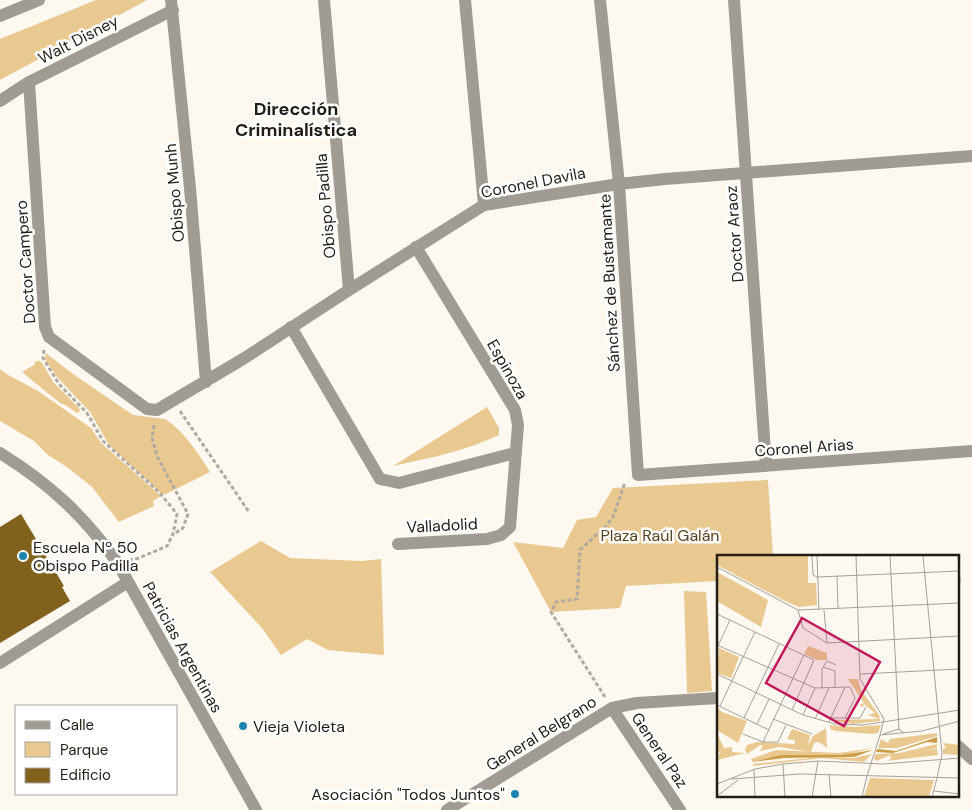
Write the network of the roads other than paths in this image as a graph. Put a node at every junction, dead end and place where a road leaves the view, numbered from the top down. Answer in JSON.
{"nodes":[{"id":1,"x":39,"y":0,"type":"edge"},
{"id":2,"x":324,"y":0,"type":"edge"},
{"id":3,"x":465,"y":0,"type":"edge"},
{"id":4,"x":600,"y":0,"type":"edge"},
{"id":5,"x":734,"y":0,"type":"edge"},
{"id":6,"x":172,"y":5,"type":"edge"},
{"id":7,"x":0,"y":16,"type":"edge"},
{"id":8,"x":29,"y":82,"type":"junction"},
{"id":9,"x":0,"y":100,"type":"edge"},
{"id":10,"x":972,"y":156,"type":"edge"},
{"id":11,"x":746,"y":173,"type":"junction"},
{"id":12,"x":619,"y":184,"type":"junction"},
{"id":13,"x":484,"y":205,"type":"junction"},
{"id":14,"x":416,"y":247,"type":"junction"},
{"id":15,"x":349,"y":290,"type":"junction"},
{"id":16,"x":291,"y":327,"type":"junction"},
{"id":17,"x":206,"y":382,"type":"junction"},
{"id":18,"x":157,"y":410,"type":"joint"},
{"id":19,"x":972,"y":451,"type":"edge"},
{"id":20,"x":0,"y":453,"type":"edge"},
{"id":21,"x":515,"y":453,"type":"junction"},
{"id":22,"x":766,"y":466,"type":"junction"},
{"id":23,"x":638,"y":475,"type":"joint"},
{"id":24,"x":487,"y":539,"type":"joint"},
{"id":25,"x":398,"y":544,"type":"dead end"},
{"id":26,"x":128,"y":582,"type":"junction"},
{"id":27,"x":0,"y":663,"type":"edge"},
{"id":28,"x":717,"y":698,"type":"edge"},
{"id":29,"x":612,"y":708,"type":"junction"},
{"id":30,"x":960,"y":748,"type":"edge"},
{"id":31,"x":972,"y":759,"type":"edge"},
{"id":32,"x":256,"y":810,"type":"edge"},
{"id":33,"x":447,"y":810,"type":"edge"},
{"id":34,"x":680,"y":810,"type":"edge"}],
"edges":[{"from":1,"to":7,"type":"street"},
{"from":2,"to":15,"type":"street","name":"Obispo Padilla"},
{"from":3,"to":13,"type":"street"},
{"from":4,"to":12,"type":"street","name":"Sánchez de Bustamante"},
{"from":5,"to":11,"type":"street","name":"Doctor Araoz"},
{"from":6,"to":8,"type":"street","name":"Walt Disney"},
{"from":6,"to":17,"type":"street","name":"Obispo Munh"},
{"from":8,"to":9,"type":"street","name":"Walt Disney"},
{"from":8,"to":18,"type":"street","name":"Doctor Campero"},
{"from":10,"to":11,"type":"street","name":"Coronel Davila"},
{"from":11,"to":12,"type":"street","name":"Coronel Davila"},
{"from":11,"to":22,"type":"street","name":"Doctor Araoz"},
{"from":12,"to":13,"type":"street","name":"Coronel Davila"},
{"from":12,"to":23,"type":"street","name":"Sánchez de Bustamante"},
{"from":13,"to":14,"type":"street","name":"Coronel Davila"},
{"from":14,"to":15,"type":"street","name":"Coronel Davila"},
{"from":14,"to":21,"type":"street","name":"Espinoza"},
{"from":15,"to":16,"type":"street","name":"Coronel Davila"},
{"from":16,"to":17,"type":"street","name":"Coronel Davila"},
{"from":16,"to":21,"type":"street"},
{"from":17,"to":18,"type":"street","name":"Coronel Davila"},
{"from":19,"to":22,"type":"street","name":"Coronel Arias"},
{"from":20,"to":26,"type":"street","name":"Patricias Argentinas"},
{"from":21,"to":24,"type":"street","name":"Espinoza"},
{"from":22,"to":23,"type":"street","name":"Coronel Arias"},
{"from":24,"to":25,"type":"street","name":"Valladolid"},
{"from":26,"to":27,"type":"street"},
{"from":26,"to":32,"type":"street","name":"Patricias Argentinas"},
{"from":28,"to":29,"type":"street","name":"General Belgrano"},
{"from":29,"to":33,"type":"street","name":"General Belgrano"},
{"from":29,"to":34,"type":"street","name":"General Paz"},
{"from":30,"to":31,"type":"street"}]}
